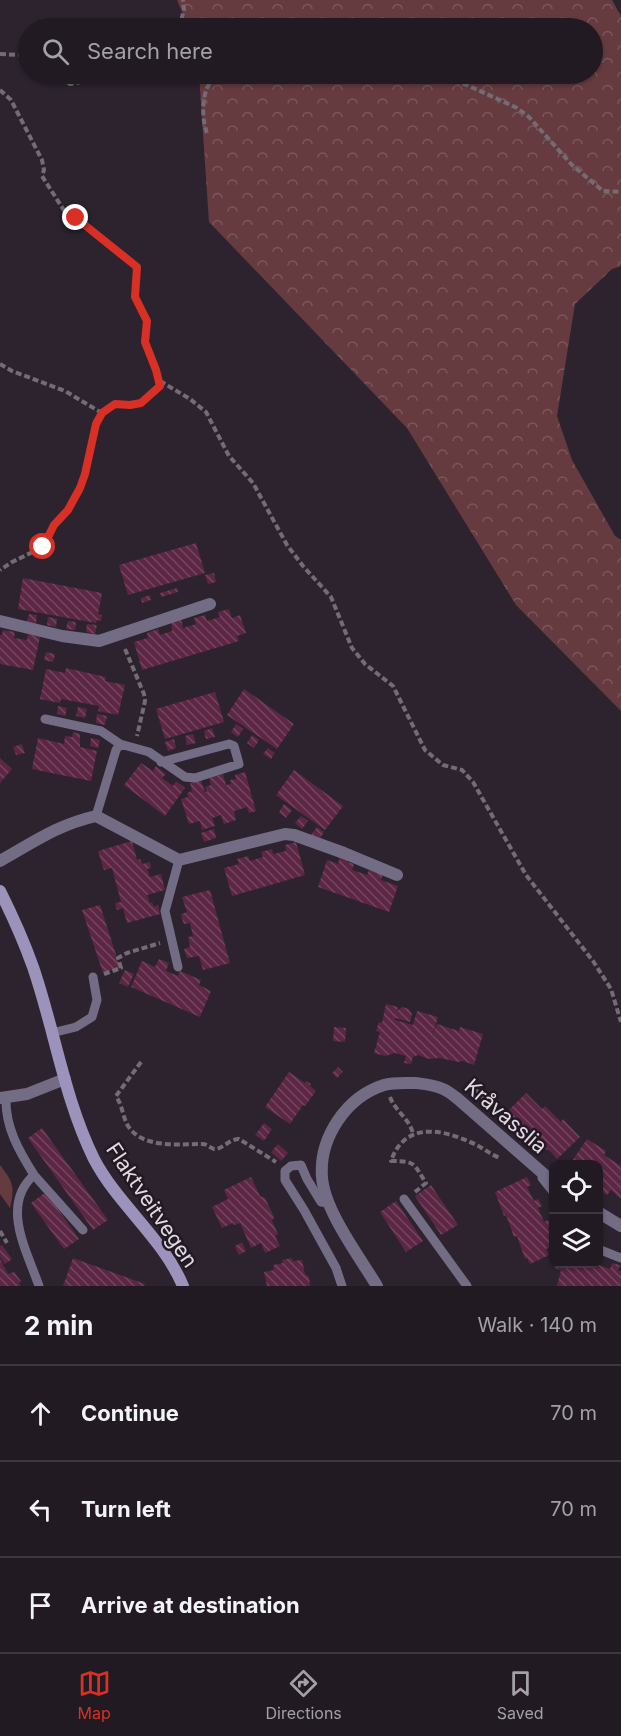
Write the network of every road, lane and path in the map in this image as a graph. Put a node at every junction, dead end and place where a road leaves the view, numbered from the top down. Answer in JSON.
{"nodes":[{"id":1,"x":183,"y":0,"type":"edge"},
{"id":2,"x":182,"y":18,"type":"edge"},
{"id":3,"x":0,"y":54,"type":"edge"},
{"id":4,"x":18,"y":55,"type":"edge"},
{"id":5,"x":211,"y":84,"type":"edge"},
{"id":6,"x":463,"y":84,"type":"edge"},
{"id":7,"x":0,"y":90,"type":"edge"},
{"id":8,"x":207,"y":133,"type":"dead end"},
{"id":9,"x":621,"y":192,"type":"edge"},
{"id":10,"x":0,"y":364,"type":"edge"},
{"id":11,"x":160,"y":381,"type":"junction"},
{"id":12,"x":102,"y":413,"type":"junction"},
{"id":13,"x":0,"y":570,"type":"edge"},
{"id":14,"x":210,"y":604,"type":"dead end"},
{"id":15,"x":0,"y":621,"type":"edge"},
{"id":16,"x":119,"y":634,"type":"junction"},
{"id":17,"x":45,"y":719,"type":"dead end"},
{"id":18,"x":120,"y":744,"type":"junction"},
{"id":19,"x":134,"y":748,"type":"junction"},
{"id":20,"x":161,"y":762,"type":"junction"},
{"id":21,"x":96,"y":816,"type":"junction"},
{"id":22,"x":179,"y":860,"type":"junction"},
{"id":23,"x":0,"y":861,"type":"edge"},
{"id":24,"x":397,"y":875,"type":"dead end"},
{"id":25,"x":0,"y":891,"type":"edge"},
{"id":26,"x":172,"y":940,"type":"junction"},
{"id":27,"x":178,"y":967,"type":"dead end"},
{"id":28,"x":112,"y":971,"type":"dead end"},
{"id":29,"x":93,"y":977,"type":"dead end"},
{"id":30,"x":621,"y":1022,"type":"edge"},
{"id":31,"x":52,"y":1033,"type":"junction"},
{"id":32,"x":141,"y":1062,"type":"dead end"},
{"id":33,"x":64,"y":1079,"type":"junction"},
{"id":34,"x":385,"y":1085,"type":"junction"},
{"id":35,"x":3,"y":1098,"type":"edge"},
{"id":36,"x":413,"y":1134,"type":"junction"},
{"id":37,"x":531,"y":1164,"type":"junction"},
{"id":38,"x":285,"y":1171,"type":"junction"},
{"id":39,"x":34,"y":1175,"type":"junction"},
{"id":40,"x":549,"y":1179,"type":"edge"},
{"id":41,"x":549,"y":1187,"type":"edge"},
{"id":42,"x":405,"y":1199,"type":"joint"},
{"id":43,"x":328,"y":1203,"type":"junction"},
{"id":44,"x":601,"y":1214,"type":"edge"},
{"id":45,"x":621,"y":1226,"type":"edge"},
{"id":46,"x":83,"y":1230,"type":"dead end"},
{"id":47,"x":603,"y":1251,"type":"edge"},
{"id":48,"x":621,"y":1258,"type":"edge"},
{"id":49,"x":39,"y":1286,"type":"edge"},
{"id":50,"x":183,"y":1286,"type":"edge"},
{"id":51,"x":342,"y":1286,"type":"edge"},
{"id":52,"x":377,"y":1286,"type":"edge"},
{"id":53,"x":467,"y":1286,"type":"edge"}],
"edges":[{"from":1,"to":2,"type":"path"},
{"from":3,"to":4,"type":"path"},
{"from":5,"to":8,"type":"path"},
{"from":6,"to":9,"type":"path"},
{"from":7,"to":11,"type":"path"},
{"from":10,"to":12,"type":"path"},
{"from":11,"to":12,"type":"path"},
{"from":11,"to":30,"type":"path"},
{"from":12,"to":13,"type":"path"},
{"from":14,"to":16,"type":"street"},
{"from":15,"to":16,"type":"street"},
{"from":16,"to":19,"type":"path"},
{"from":17,"to":18,"type":"lane"},
{"from":18,"to":19,"type":"lane"},
{"from":18,"to":21,"type":"lane"},
{"from":19,"to":20,"type":"lane"},
{"from":20,"to":20,"type":"lane"},
{"from":21,"to":22,"type":"street"},
{"from":21,"to":23,"type":"street"},
{"from":22,"to":24,"type":"street"},
{"from":22,"to":26,"type":"lane"},
{"from":25,"to":31,"type":"main road","name":"Flaktveitvegen"},
{"from":26,"to":27,"type":"lane"},
{"from":26,"to":28,"type":"path"},
{"from":29,"to":31,"type":"lane"},
{"from":31,"to":33,"type":"main road","name":"Flaktveitvegen"},
{"from":32,"to":38,"type":"path"},
{"from":33,"to":35,"type":"street"},
{"from":33,"to":50,"type":"main road","name":"Flaktveitvegen"},
{"from":34,"to":36,"type":"path"},
{"from":34,"to":37,"type":"street","name":"Kråvasslia"},
{"from":34,"to":43,"type":"street","name":"Kråvasslia"},
{"from":35,"to":39,"type":"lane"},
{"from":36,"to":37,"type":"path"},
{"from":36,"to":42,"type":"path"},
{"from":37,"to":40,"type":"street","name":"Kråvasslia"},
{"from":37,"to":41,"type":"lane"},
{"from":38,"to":43,"type":"lane"},
{"from":38,"to":51,"type":"lane"},
{"from":39,"to":46,"type":"lane"},
{"from":39,"to":49,"type":"lane"},
{"from":42,"to":53,"type":"lane"},
{"from":43,"to":52,"type":"street","name":"Kråvasslia"},
{"from":44,"to":45,"type":"street"},
{"from":47,"to":48,"type":"lane"}]}
